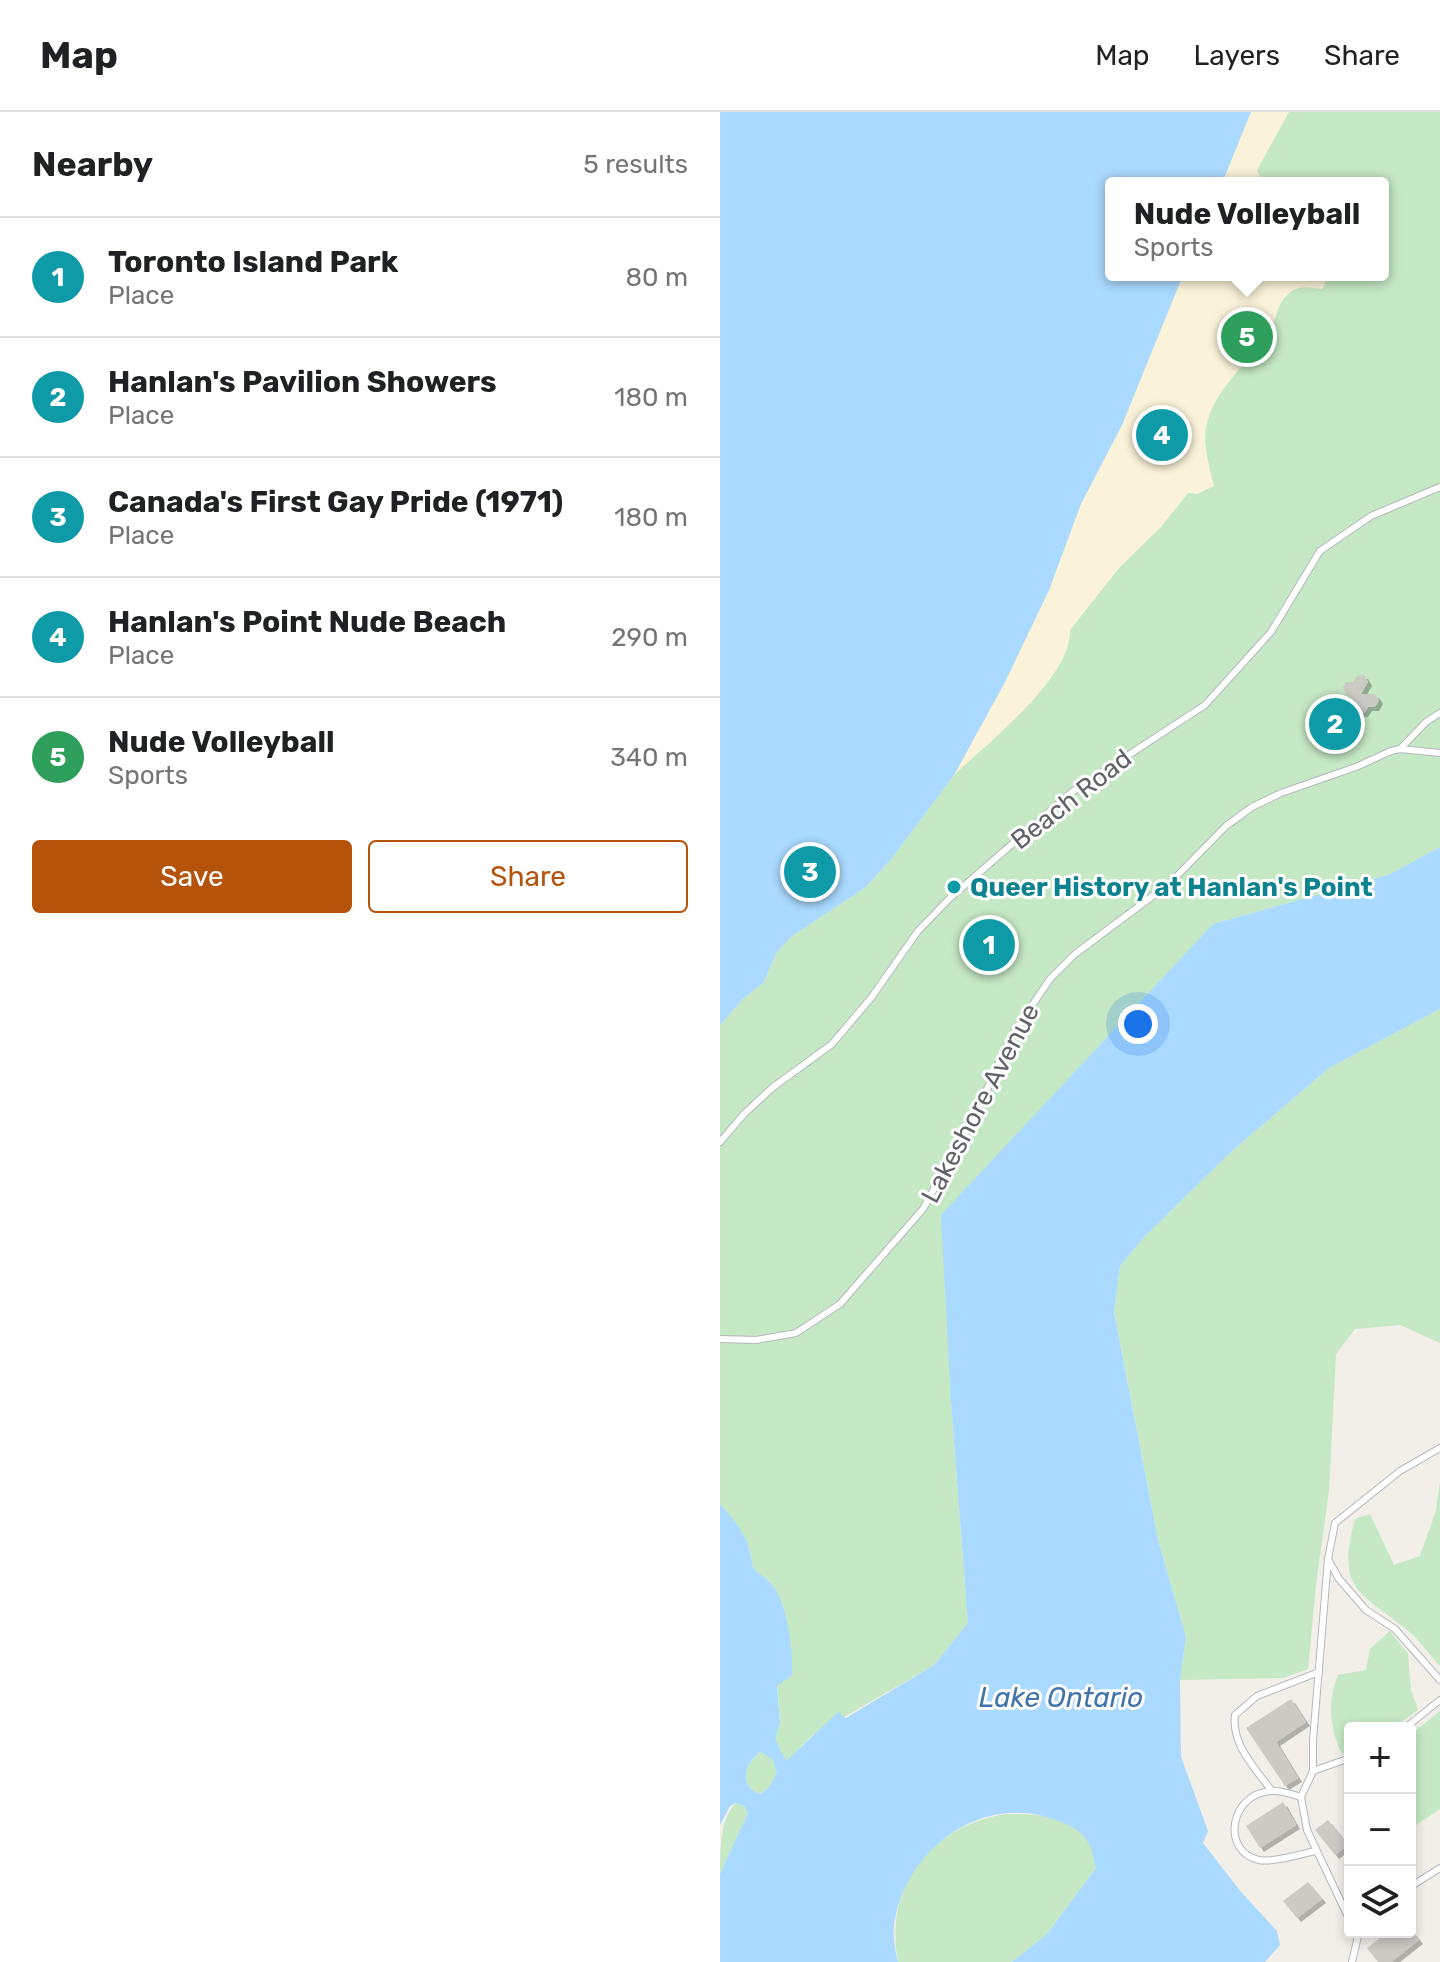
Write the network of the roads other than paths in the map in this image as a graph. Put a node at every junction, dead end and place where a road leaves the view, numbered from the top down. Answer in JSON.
{"nodes":[{"id":1,"x":1440,"y":487,"type":"edge"},
{"id":2,"x":1440,"y":713,"type":"edge"},
{"id":3,"x":1400,"y":749,"type":"junction"},
{"id":4,"x":1440,"y":753,"type":"edge"},
{"id":5,"x":720,"y":1142,"type":"edge"},
{"id":6,"x":720,"y":1339,"type":"edge"},
{"id":7,"x":1440,"y":1448,"type":"edge"},
{"id":8,"x":1328,"y":1559,"type":"junction"},
{"id":9,"x":1319,"y":1672,"type":"junction"},
{"id":10,"x":1440,"y":1680,"type":"edge"},
{"id":11,"x":1440,"y":1700,"type":"edge"},
{"id":12,"x":1412,"y":1722,"type":"edge"},
{"id":13,"x":1344,"y":1760,"type":"edge"},
{"id":14,"x":1313,"y":1771,"type":"junction"},
{"id":15,"x":1271,"y":1790,"type":"junction"},
{"id":16,"x":1301,"y":1797,"type":"junction"},
{"id":17,"x":1315,"y":1851,"type":"junction"},
{"id":18,"x":1440,"y":1868,"type":"edge"},
{"id":19,"x":1416,"y":1883,"type":"edge"},
{"id":20,"x":1344,"y":1909,"type":"edge"},
{"id":21,"x":1356,"y":1938,"type":"edge"},
{"id":22,"x":1352,"y":1962,"type":"edge"}],
"edges":[{"from":1,"to":5,"type":"lane","name":"Beach Road"},
{"from":2,"to":3,"type":"lane","name":"Lakeshore Avenue"},
{"from":3,"to":4,"type":"lane","name":"Lakeshore Avenue"},
{"from":3,"to":6,"type":"lane","name":"Lakeshore Avenue"},
{"from":7,"to":8,"type":"lane"},
{"from":8,"to":9,"type":"lane"},
{"from":8,"to":10,"type":"lane"},
{"from":9,"to":14,"type":"lane"},
{"from":9,"to":15,"type":"lane"},
{"from":11,"to":12,"type":"lane"},
{"from":13,"to":14,"type":"lane"},
{"from":14,"to":16,"type":"lane"},
{"from":15,"to":16,"type":"lane"},
{"from":15,"to":17,"type":"lane"},
{"from":16,"to":17,"type":"lane"},
{"from":17,"to":20,"type":"lane"},
{"from":18,"to":19,"type":"lane"},
{"from":21,"to":22,"type":"lane"}]}
